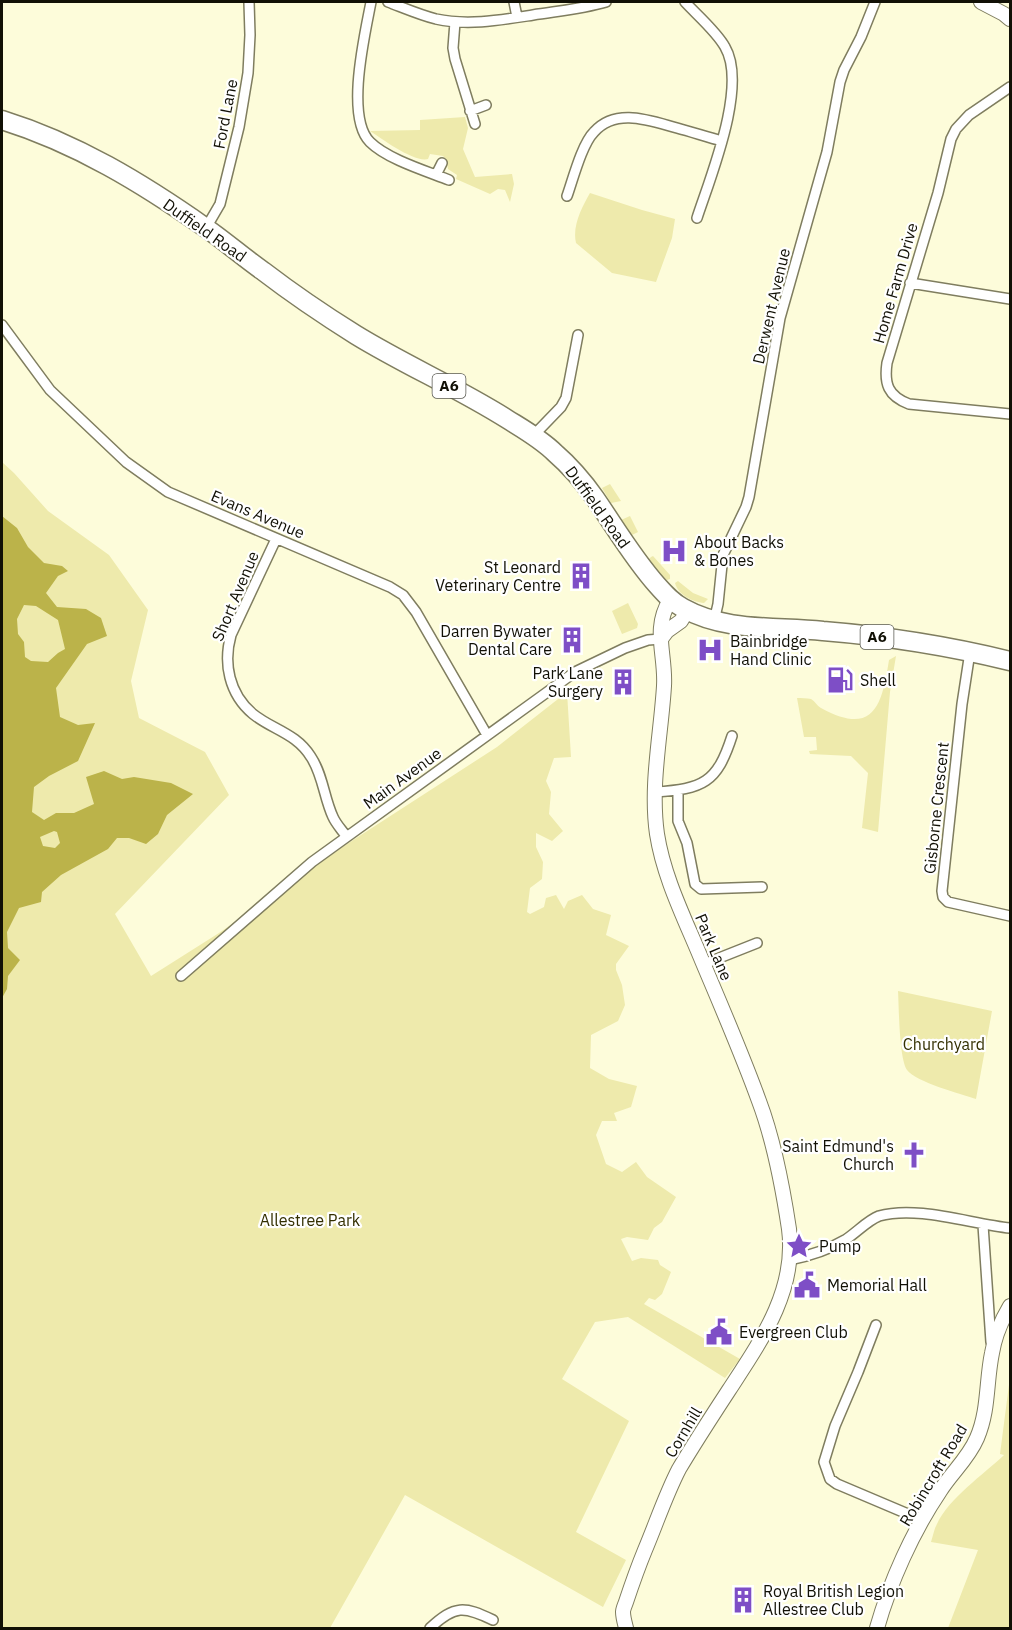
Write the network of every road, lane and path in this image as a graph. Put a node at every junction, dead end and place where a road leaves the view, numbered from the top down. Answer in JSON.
{"nodes":[{"id":1,"x":249,"y":2,"type":"edge"},
{"id":2,"x":371,"y":2,"type":"edge"},
{"id":3,"x":388,"y":2,"type":"edge"},
{"id":4,"x":514,"y":2,"type":"edge"},
{"id":5,"x":606,"y":2,"type":"edge"},
{"id":6,"x":685,"y":2,"type":"edge"},
{"id":7,"x":875,"y":2,"type":"edge"},
{"id":8,"x":981,"y":2,"type":"edge"},
{"id":9,"x":517,"y":17,"type":"junction"},
{"id":10,"x":1011,"y":19,"type":"edge"},
{"id":11,"x":455,"y":22,"type":"junction"},
{"id":12,"x":1011,"y":87,"type":"edge"},
{"id":13,"x":486,"y":105,"type":"dead end"},
{"id":14,"x":470,"y":111,"type":"junction"},
{"id":15,"x":2,"y":120,"type":"edge"},
{"id":16,"x":475,"y":124,"type":"dead end"},
{"id":17,"x":722,"y":141,"type":"junction"},
{"id":18,"x":442,"y":163,"type":"dead end"},
{"id":19,"x":436,"y":175,"type":"junction"},
{"id":20,"x":449,"y":180,"type":"dead end"},
{"id":21,"x":567,"y":196,"type":"dead end"},
{"id":22,"x":697,"y":218,"type":"dead end"},
{"id":23,"x":206,"y":228,"type":"junction"},
{"id":24,"x":910,"y":283,"type":"junction"},
{"id":25,"x":1011,"y":298,"type":"edge"},
{"id":26,"x":2,"y":325,"type":"edge"},
{"id":27,"x":578,"y":335,"type":"dead end"},
{"id":28,"x":1011,"y":414,"type":"edge"},
{"id":29,"x":533,"y":436,"type":"junction"},
{"id":30,"x":276,"y":538,"type":"junction"},
{"id":31,"x":670,"y":600,"type":"junction"},
{"id":32,"x":687,"y":611,"type":"junction"},
{"id":33,"x":714,"y":621,"type":"junction"},
{"id":34,"x":661,"y":639,"type":"junction"},
{"id":35,"x":970,"y":652,"type":"junction"},
{"id":36,"x":1011,"y":661,"type":"edge"},
{"id":37,"x":487,"y":735,"type":"junction"},
{"id":38,"x":732,"y":736,"type":"dead end"},
{"id":39,"x":678,"y":790,"type":"junction"},
{"id":40,"x":655,"y":792,"type":"junction"},
{"id":41,"x":346,"y":836,"type":"junction"},
{"id":42,"x":762,"y":887,"type":"dead end"},
{"id":43,"x":1011,"y":916,"type":"edge"},
{"id":44,"x":757,"y":943,"type":"dead end"},
{"id":45,"x":704,"y":964,"type":"junction"},
{"id":46,"x":181,"y":976,"type":"dead end"},
{"id":47,"x":983,"y":1225,"type":"junction"},
{"id":48,"x":1011,"y":1228,"type":"edge"},
{"id":49,"x":789,"y":1260,"type":"junction"},
{"id":50,"x":1011,"y":1306,"type":"edge"},
{"id":51,"x":876,"y":1325,"type":"dead end"},
{"id":52,"x":992,"y":1354,"type":"junction"},
{"id":53,"x":922,"y":1520,"type":"junction"},
{"id":54,"x":493,"y":1620,"type":"dead end"},
{"id":55,"x":430,"y":1629,"type":"edge"},
{"id":56,"x":626,"y":1629,"type":"edge"},
{"id":57,"x":877,"y":1629,"type":"edge"}],
"edges":[{"from":1,"to":23,"type":"street","name":"Ford Lane"},
{"from":2,"to":19,"type":"street"},
{"from":3,"to":11,"type":"street"},
{"from":4,"to":9,"type":"street"},
{"from":5,"to":9,"type":"street"},
{"from":6,"to":17,"type":"street"},
{"from":7,"to":33,"type":"street","name":"Derwent Avenue"},
{"from":8,"to":10,"type":"street"},
{"from":9,"to":11,"type":"street"},
{"from":11,"to":14,"type":"street"},
{"from":12,"to":24,"type":"street","name":"Home Farm Drive"},
{"from":13,"to":14,"type":"street"},
{"from":14,"to":16,"type":"street"},
{"from":15,"to":23,"type":"highway","name":"Duffield Road","number":"A6"},
{"from":17,"to":21,"type":"street"},
{"from":17,"to":22,"type":"street"},
{"from":18,"to":19,"type":"street"},
{"from":19,"to":20,"type":"street"},
{"from":23,"to":29,"type":"highway","name":"Duffield Road","number":"A6"},
{"from":24,"to":25,"type":"street"},
{"from":24,"to":28,"type":"street","name":"Home Farm Drive"},
{"from":26,"to":30,"type":"street","name":"Evans Avenue"},
{"from":27,"to":29,"type":"street"},
{"from":29,"to":31,"type":"highway","name":"Duffield Road","number":"A6"},
{"from":30,"to":37,"type":"street","name":"Evans Avenue"},
{"from":30,"to":41,"type":"street","name":"Short Avenue"},
{"from":31,"to":32,"type":"highway","name":"Duffield Road","number":"A6"},
{"from":31,"to":34,"type":"street","name":"Park Lane"},
{"from":32,"to":33,"type":"highway","name":"Duffield Road","number":"A6"},
{"from":32,"to":34,"type":"street"},
{"from":33,"to":35,"type":"highway","name":"Duffield Road","number":"A6"},
{"from":34,"to":37,"type":"street","name":"Main Avenue"},
{"from":34,"to":40,"type":"street","name":"Park Lane"},
{"from":35,"to":36,"type":"highway","name":"Duffield Road","number":"A6"},
{"from":35,"to":43,"type":"street","name":"Gisborne Crescent"},
{"from":37,"to":41,"type":"street","name":"Main Avenue"},
{"from":38,"to":39,"type":"street"},
{"from":39,"to":40,"type":"street"},
{"from":39,"to":42,"type":"street"},
{"from":40,"to":45,"type":"street","name":"Park Lane"},
{"from":41,"to":46,"type":"street","name":"Main Avenue"},
{"from":44,"to":45,"type":"street"},
{"from":45,"to":49,"type":"street","name":"Park Lane"},
{"from":47,"to":48,"type":"street"},
{"from":47,"to":49,"type":"street"},
{"from":47,"to":52,"type":"street","name":"Robincroft Road"},
{"from":49,"to":56,"type":"street","name":"Cornhill"},
{"from":50,"to":52,"type":"street"},
{"from":51,"to":53,"type":"street"},
{"from":52,"to":53,"type":"street","name":"Robincroft Road"},
{"from":53,"to":57,"type":"street","name":"Robincroft Road"},
{"from":54,"to":55,"type":"street"}]}
